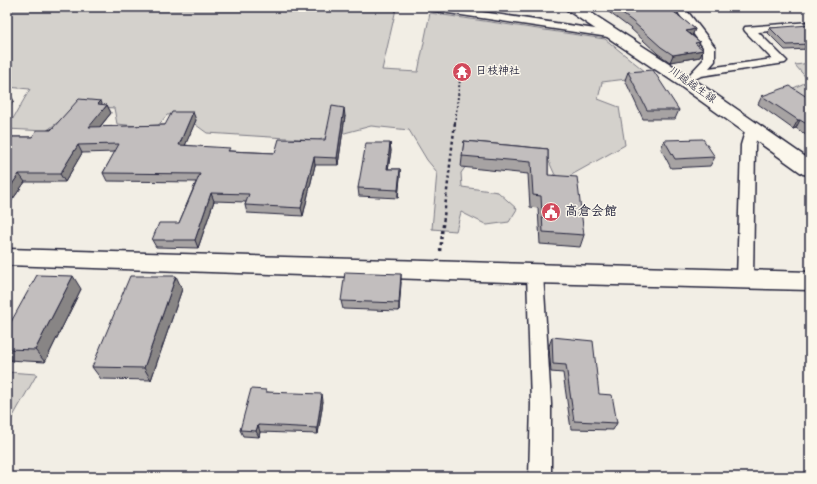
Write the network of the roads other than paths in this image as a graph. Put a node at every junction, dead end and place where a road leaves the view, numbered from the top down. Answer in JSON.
{"nodes":[{"id":1,"x":428,"y":7,"type":"edge"},
{"id":2,"x":572,"y":7,"type":"edge"},
{"id":3,"x":679,"y":7,"type":"edge"},
{"id":4,"x":810,"y":25,"type":"edge"},
{"id":5,"x":615,"y":35,"type":"junction"},
{"id":6,"x":692,"y":78,"type":"junction"},
{"id":7,"x":752,"y":128,"type":"junction"},
{"id":8,"x":810,"y":169,"type":"edge"},
{"id":9,"x":7,"y":257,"type":"edge"},
{"id":10,"x":536,"y":274,"type":"junction"},
{"id":11,"x":745,"y":279,"type":"junction"},
{"id":12,"x":810,"y":280,"type":"edge"},
{"id":13,"x":540,"y":477,"type":"edge"}],
"edges":[{"from":1,"to":5,"type":"street"},
{"from":2,"to":5,"type":"main road","name":"川越越生線"},
{"from":3,"to":6,"type":"street"},
{"from":4,"to":6,"type":"street"},
{"from":5,"to":6,"type":"main road","name":"川越越生線"},
{"from":6,"to":7,"type":"main road","name":"川越越生線"},
{"from":7,"to":8,"type":"main road","name":"川越越生線"},
{"from":7,"to":11,"type":"street"},
{"from":9,"to":10,"type":"street"},
{"from":10,"to":11,"type":"street"},
{"from":10,"to":13,"type":"street"},
{"from":11,"to":12,"type":"street"}]}
